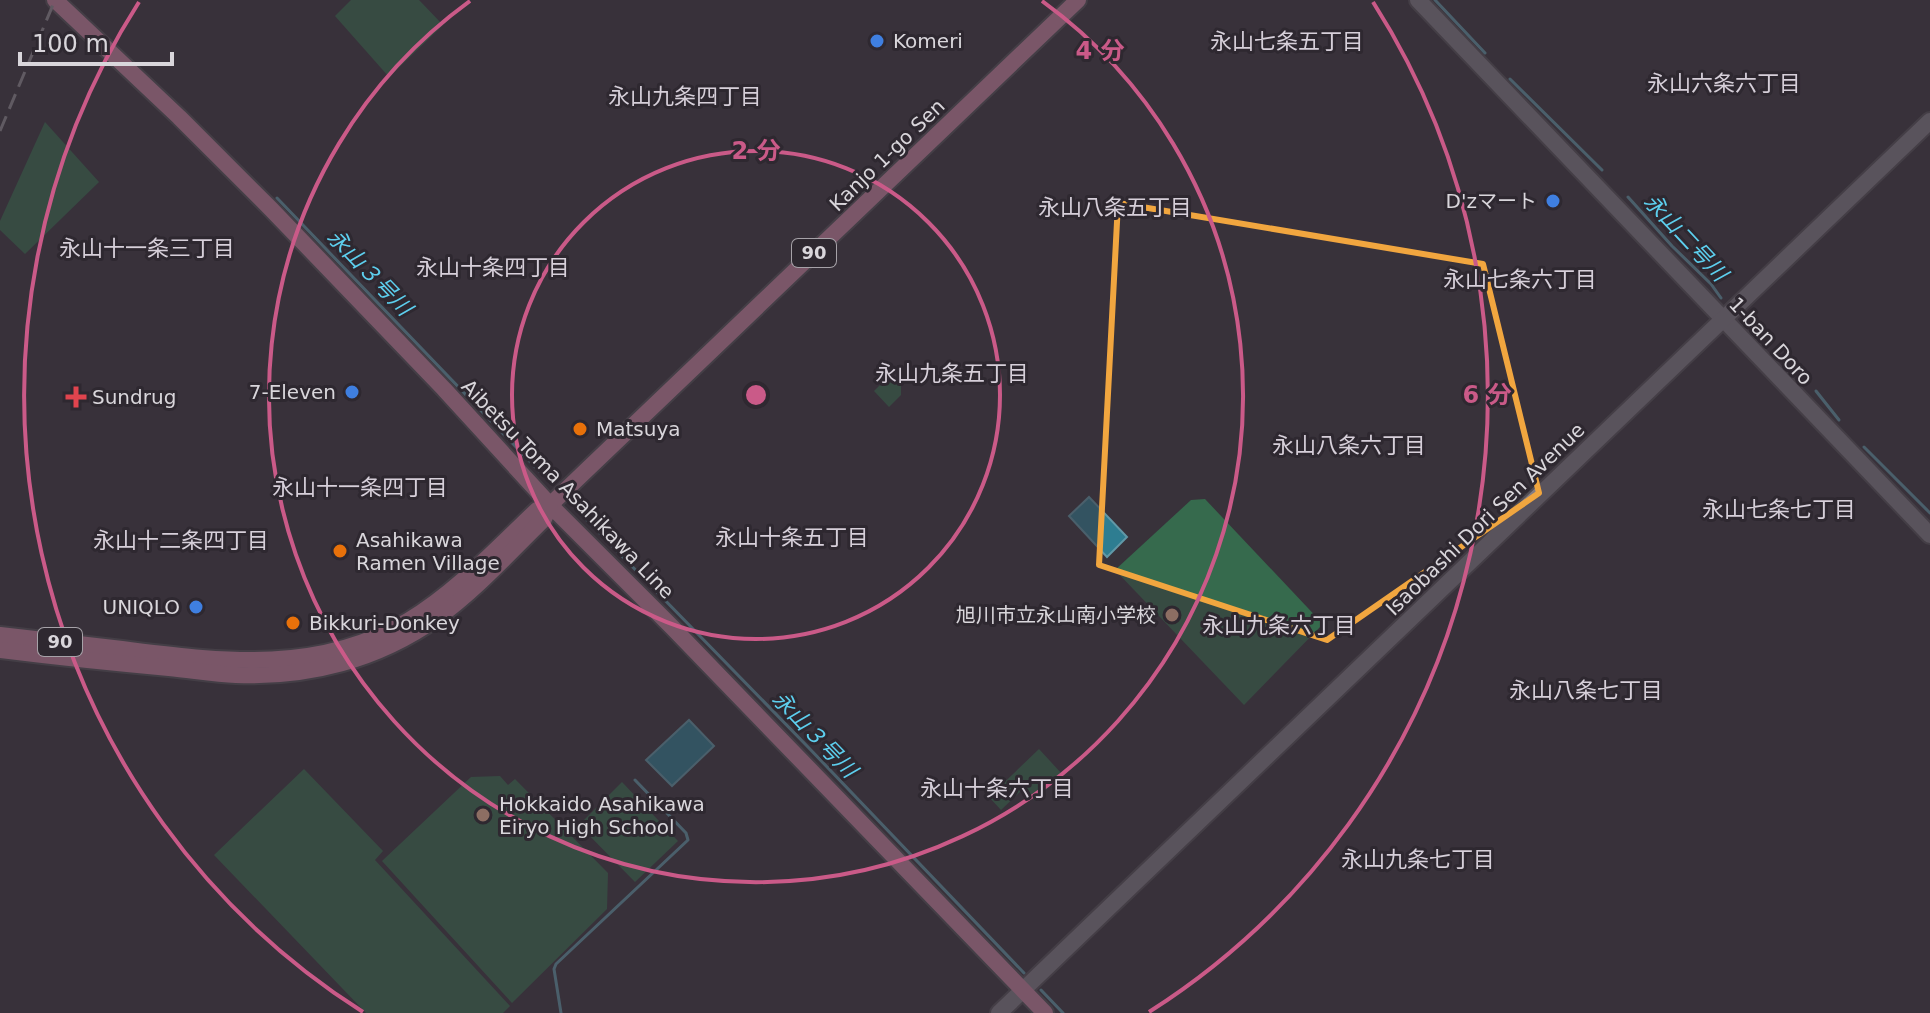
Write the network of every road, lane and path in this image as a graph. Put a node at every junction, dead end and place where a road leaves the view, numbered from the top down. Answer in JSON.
{"nodes":[{"id":1,"x":55,"y":0,"type":"edge"},
{"id":2,"x":1078,"y":0,"type":"edge"},
{"id":3,"x":1418,"y":0,"type":"edge"},
{"id":4,"x":1930,"y":121,"type":"edge"},
{"id":5,"x":1723,"y":318,"type":"junction"},
{"id":6,"x":550,"y":505,"type":"junction"},
{"id":7,"x":1930,"y":535,"type":"edge"},
{"id":8,"x":0,"y":635,"type":"edge"},
{"id":9,"x":0,"y":650,"type":"edge"},
{"id":10,"x":119,"y":656,"type":"junction"},
{"id":11,"x":1023,"y":990,"type":"junction"},
{"id":12,"x":999,"y":1013,"type":"edge"},
{"id":13,"x":1045,"y":1013,"type":"edge"}],
"edges":[{"from":1,"to":6,"type":"main road","name":"Aibetsu Toma Asahikawa Line"},
{"from":2,"to":6,"type":"main road","name":"Kanjo 1-go Sen","number":"90"},
{"from":3,"to":5,"type":"street","name":"1-ban Doro"},
{"from":4,"to":5,"type":"street","name":"Isaobashi Dori Sen Avenue"},
{"from":5,"to":7,"type":"street","name":"1-ban Doro"},
{"from":5,"to":11,"type":"street","name":"Isaobashi Dori Sen Avenue"},
{"from":6,"to":10,"type":"main road","name":"Kanjo 1-go Sen","number":"90"},
{"from":6,"to":11,"type":"main road","name":"Aibetsu Toma Asahikawa Line"},
{"from":8,"to":10,"type":"main road","number":"90"},
{"from":9,"to":10,"type":"main road","number":"90"},
{"from":11,"to":12,"type":"street","name":"Isaobashi Dori Sen Avenue"},
{"from":11,"to":13,"type":"main road","name":"Aibetsu Toma Asahikawa Line"}]}
